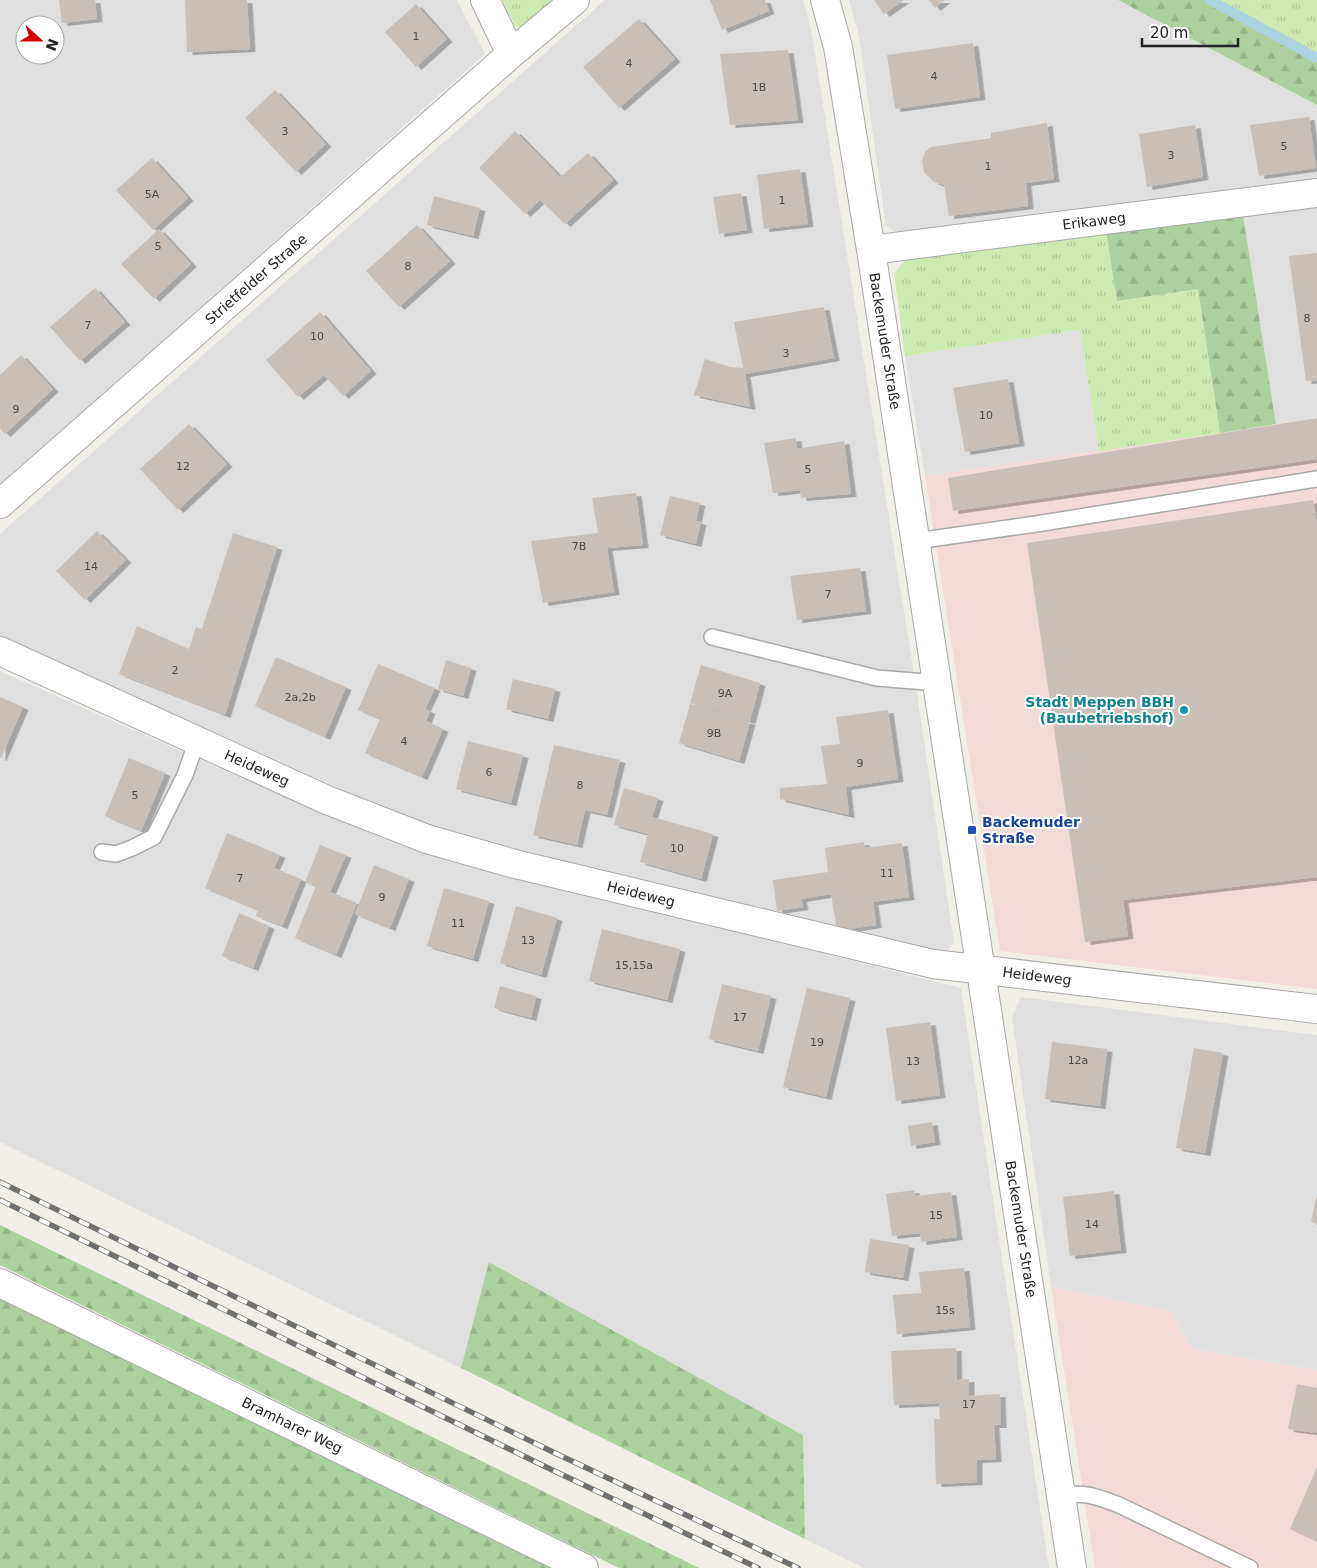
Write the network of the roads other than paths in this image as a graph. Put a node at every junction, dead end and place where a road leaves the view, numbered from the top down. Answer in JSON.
{"nodes":[{"id":1,"x":486,"y":0,"type":"edge"},
{"id":2,"x":575,"y":0,"type":"edge"},
{"id":3,"x":825,"y":0,"type":"edge"},
{"id":4,"x":511,"y":54,"type":"junction"},
{"id":5,"x":1317,"y":193,"type":"edge"},
{"id":6,"x":871,"y":250,"type":"junction"},
{"id":7,"x":1317,"y":479,"type":"edge"},
{"id":8,"x":0,"y":504,"type":"edge"},
{"id":9,"x":916,"y":541,"type":"junction"},
{"id":10,"x":712,"y":637,"type":"dead end"},
{"id":11,"x":0,"y":651,"type":"edge"},
{"id":12,"x":938,"y":683,"type":"junction"},
{"id":13,"x":197,"y":740,"type":"junction"},
{"id":14,"x":102,"y":852,"type":"dead end"},
{"id":15,"x":982,"y":970,"type":"junction"},
{"id":16,"x":1317,"y":1009,"type":"edge"},
{"id":17,"x":0,"y":1283,"type":"edge"},
{"id":18,"x":1061,"y":1496,"type":"junction"},
{"id":19,"x":584,"y":1568,"type":"edge"},
{"id":20,"x":1072,"y":1568,"type":"edge"},
{"id":21,"x":1250,"y":1568,"type":"edge"}],
"edges":[{"from":1,"to":4,"type":"street"},
{"from":2,"to":4,"type":"street","name":"Strietfelder Straße"},
{"from":3,"to":6,"type":"street","name":"Backemuder Straße"},
{"from":4,"to":8,"type":"street","name":"Strietfelder Straße"},
{"from":5,"to":6,"type":"street","name":"Erikaweg"},
{"from":6,"to":9,"type":"street","name":"Backemuder Straße"},
{"from":7,"to":9,"type":"lane"},
{"from":9,"to":12,"type":"street","name":"Backemuder Straße"},
{"from":10,"to":12,"type":"lane"},
{"from":11,"to":13,"type":"street","name":"Heideweg"},
{"from":12,"to":15,"type":"street","name":"Backemuder Straße"},
{"from":13,"to":14,"type":"lane"},
{"from":13,"to":15,"type":"street","name":"Heideweg"},
{"from":15,"to":16,"type":"street","name":"Heideweg"},
{"from":15,"to":18,"type":"street","name":"Backemuder Straße"},
{"from":17,"to":19,"type":"street","name":"Bramharer Weg"},
{"from":18,"to":20,"type":"street","name":"Backemuder Straße"},
{"from":18,"to":21,"type":"lane"}]}
